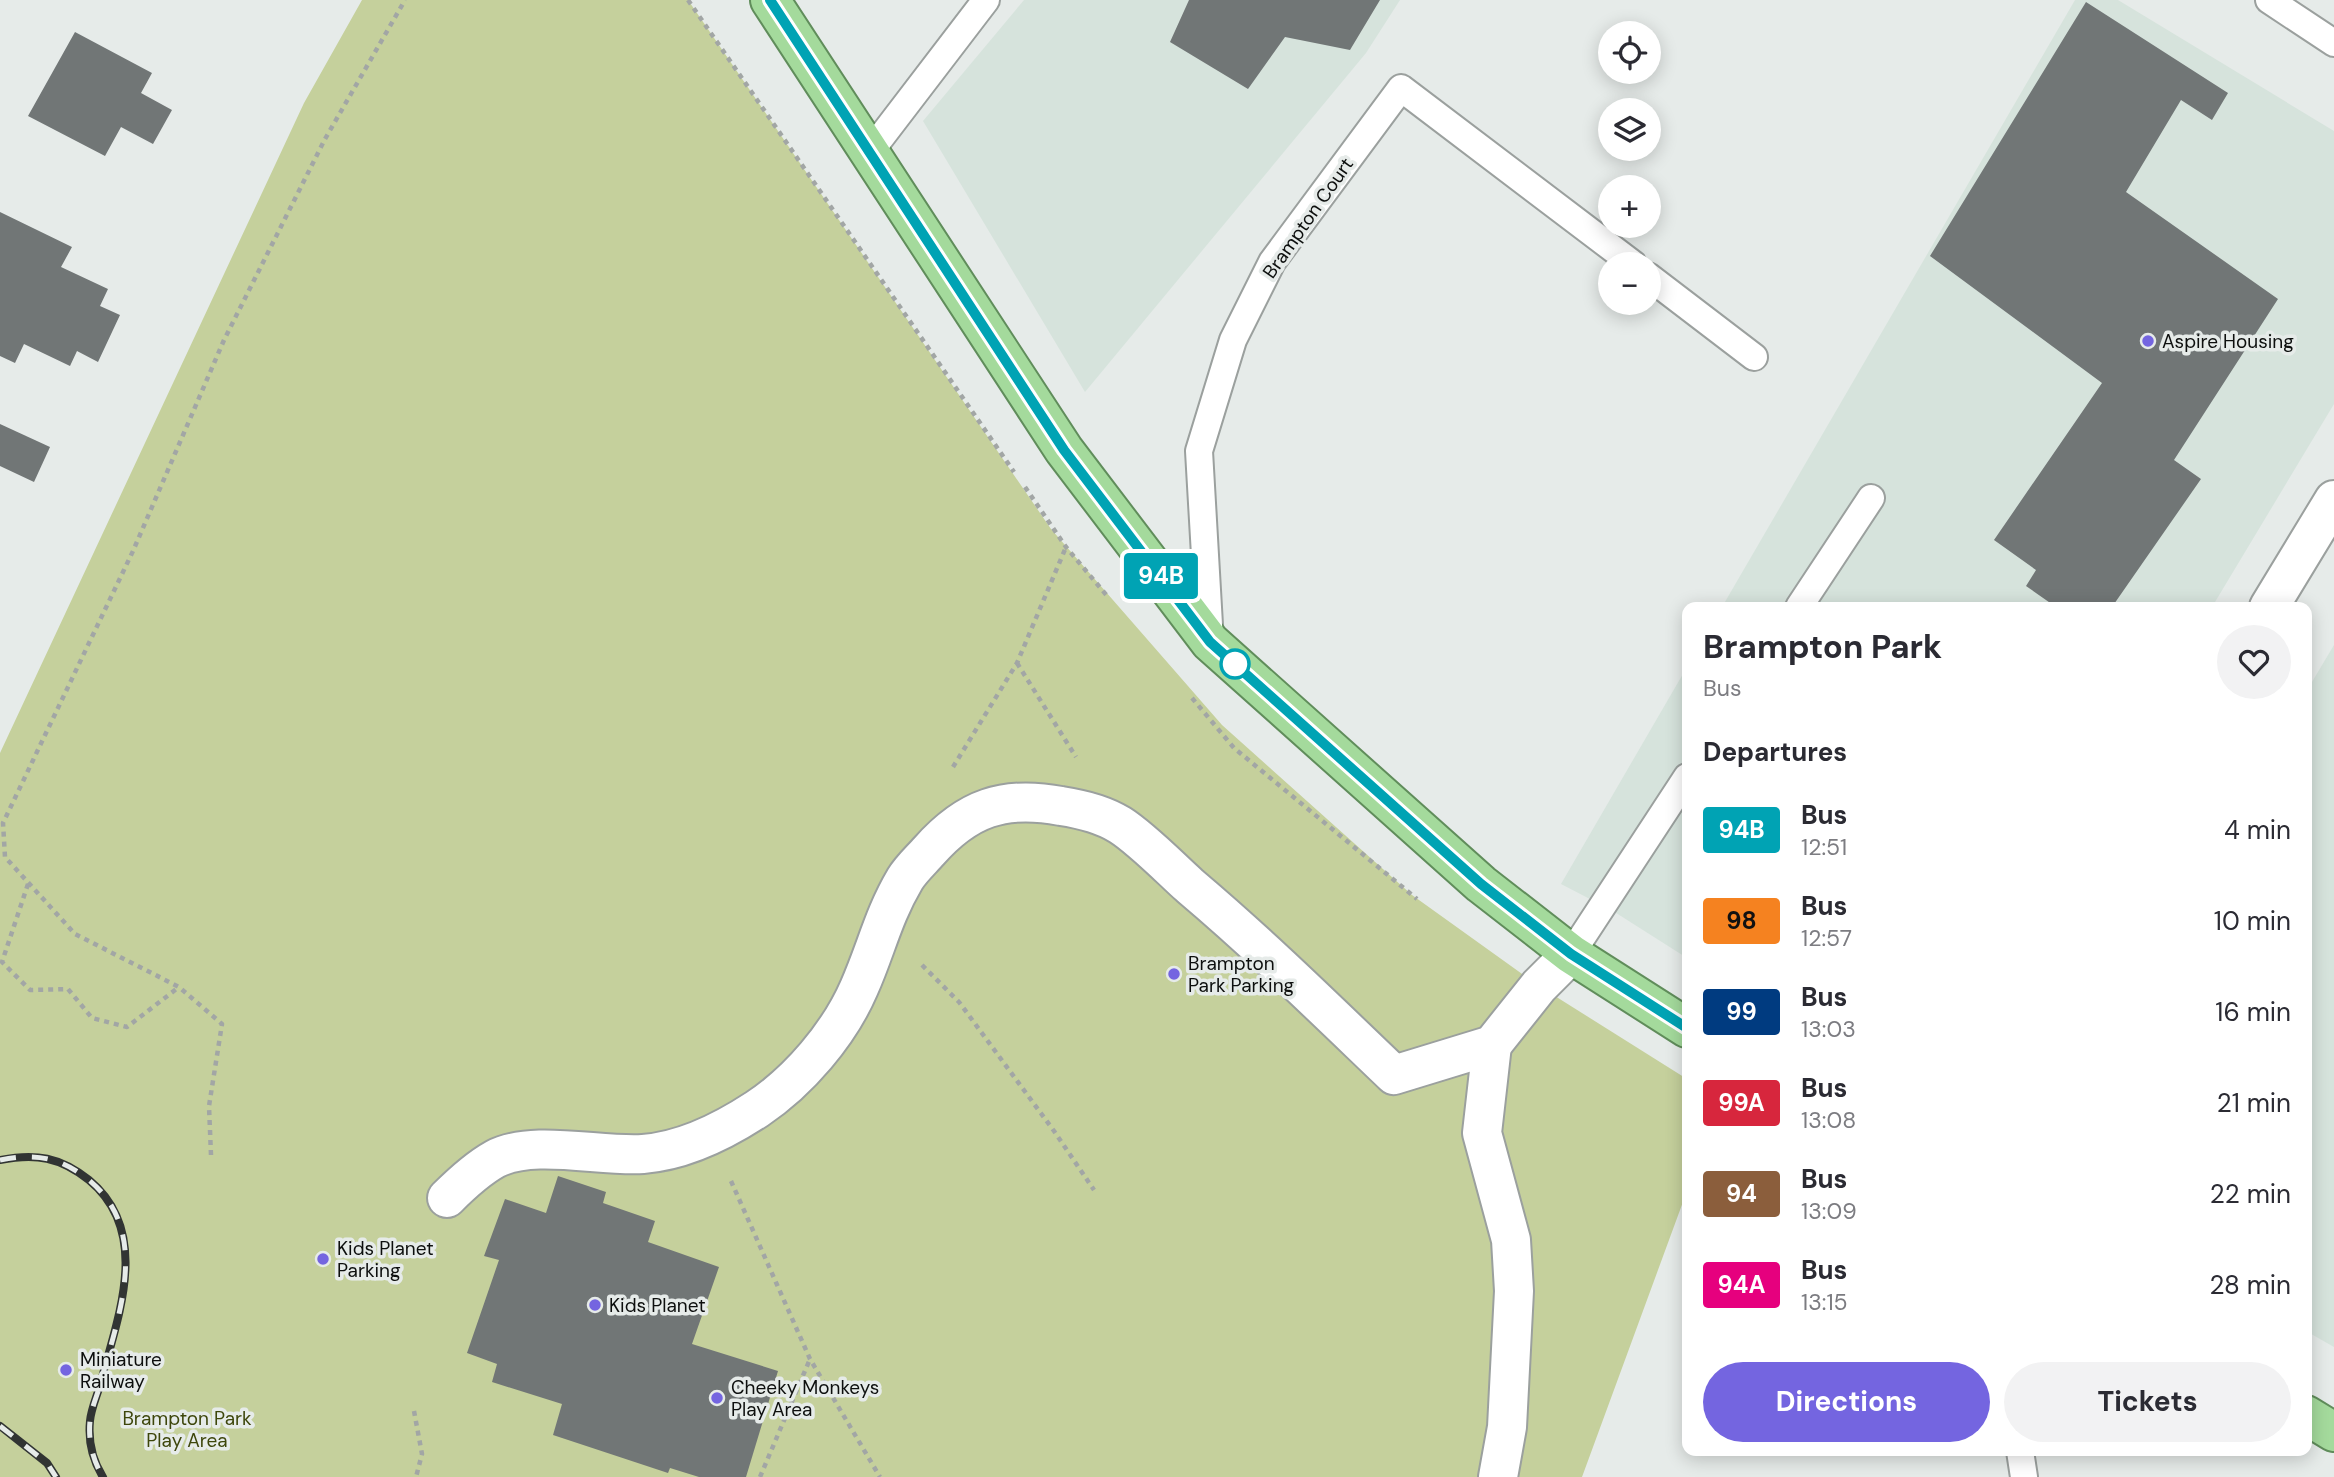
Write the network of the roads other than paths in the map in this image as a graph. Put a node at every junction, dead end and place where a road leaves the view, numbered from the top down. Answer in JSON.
{"nodes":[{"id":1,"x":770,"y":0,"type":"edge"},
{"id":2,"x":986,"y":0,"type":"edge"},
{"id":3,"x":2269,"y":0,"type":"edge"},
{"id":4,"x":2334,"y":43,"type":"edge"},
{"id":5,"x":869,"y":153,"type":"junction"},
{"id":6,"x":1617,"y":252,"type":"edge"},
{"id":7,"x":1661,"y":286,"type":"edge"},
{"id":8,"x":1754,"y":357,"type":"dead end"},
{"id":9,"x":1871,"y":498,"type":"dead end"},
{"id":10,"x":2334,"y":500,"type":"edge"},
{"id":11,"x":1802,"y":602,"type":"edge"},
{"id":12,"x":2272,"y":602,"type":"edge"},
{"id":13,"x":1210,"y":642,"type":"junction"},
{"id":14,"x":1682,"y":785,"type":"edge"},
{"id":15,"x":1571,"y":954,"type":"junction"},
{"id":16,"x":1682,"y":1025,"type":"edge"},
{"id":17,"x":1492,"y":1045,"type":"junction"},
{"id":18,"x":447,"y":1198,"type":"dead end"},
{"id":19,"x":2312,"y":1419,"type":"edge"},
{"id":20,"x":2334,"y":1432,"type":"edge"},
{"id":21,"x":2021,"y":1456,"type":"edge"},
{"id":22,"x":1499,"y":1477,"type":"edge"},
{"id":23,"x":2024,"y":1477,"type":"edge"}],
"edges":[{"from":1,"to":5,"type":"highway"},
{"from":2,"to":5,"type":"lane"},
{"from":3,"to":4,"type":"lane"},
{"from":5,"to":13,"type":"highway"},
{"from":6,"to":13,"type":"lane","name":"Brampton Court"},
{"from":7,"to":8,"type":"lane"},
{"from":9,"to":11,"type":"lane"},
{"from":10,"to":12,"type":"street"},
{"from":13,"to":15,"type":"highway"},
{"from":14,"to":15,"type":"lane"},
{"from":15,"to":16,"type":"highway"},
{"from":15,"to":17,"type":"street"},
{"from":17,"to":18,"type":"street"},
{"from":17,"to":22,"type":"street"},
{"from":19,"to":20,"type":"highway"},
{"from":21,"to":23,"type":"lane"}]}
